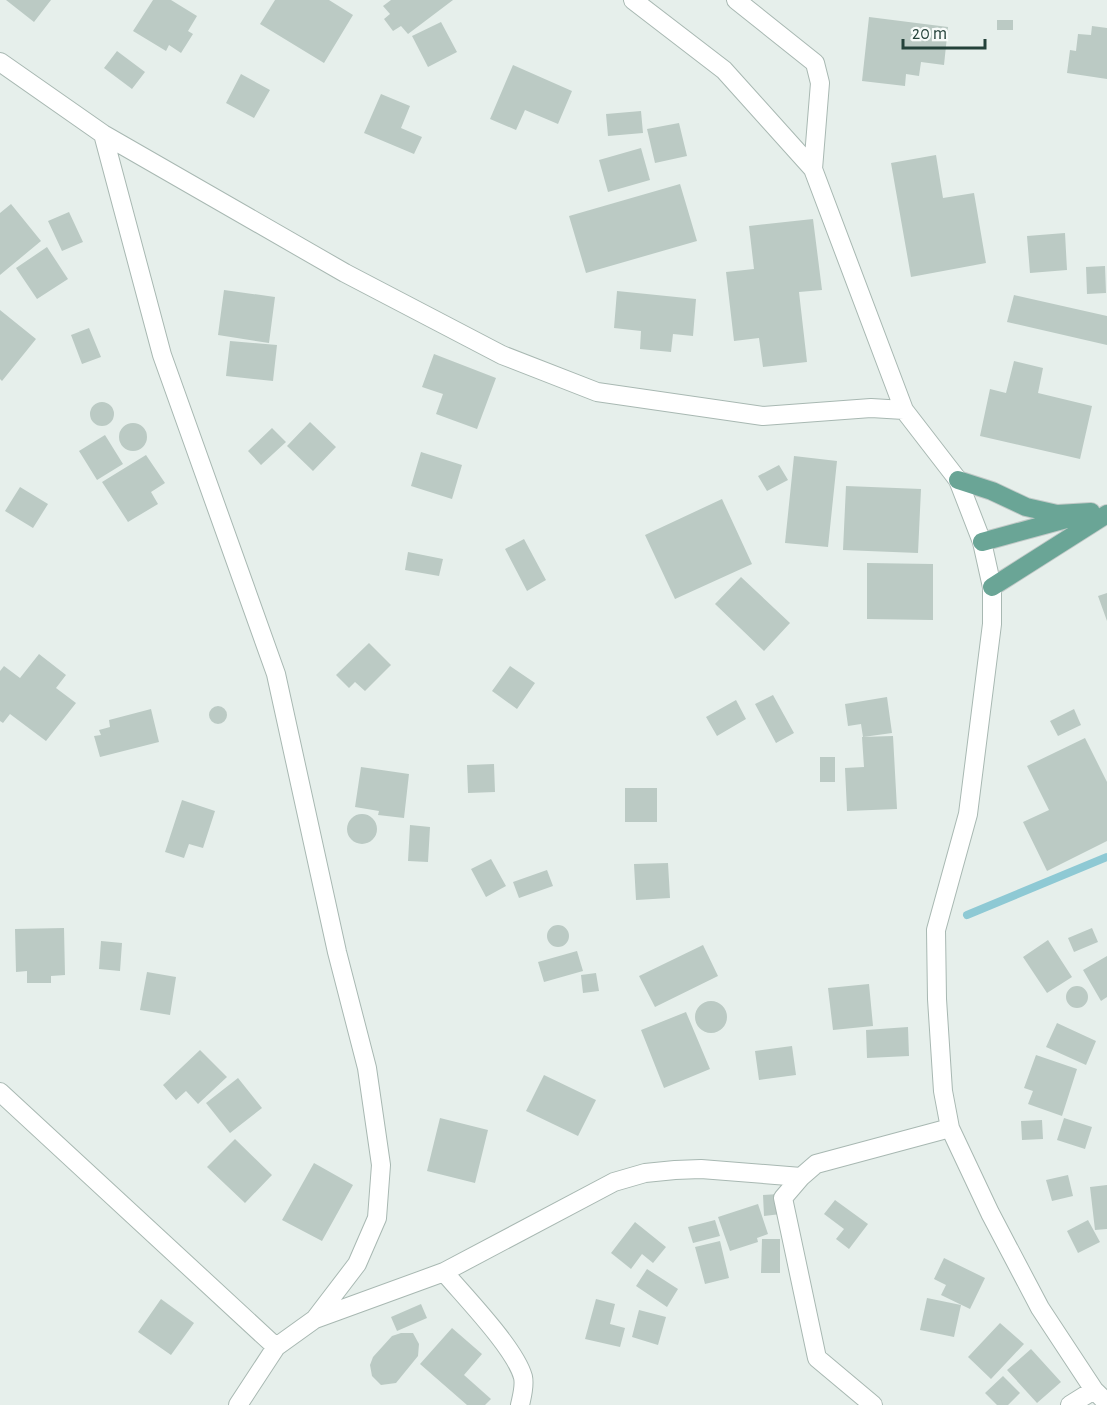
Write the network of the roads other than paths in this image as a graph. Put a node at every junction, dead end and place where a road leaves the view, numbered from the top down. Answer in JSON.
{"nodes":[{"id":1,"x":633,"y":0,"type":"edge"},
{"id":2,"x":736,"y":0,"type":"edge"},
{"id":3,"x":0,"y":62,"type":"edge"},
{"id":4,"x":103,"y":134,"type":"junction"},
{"id":5,"x":813,"y":169,"type":"junction"},
{"id":6,"x":904,"y":410,"type":"junction"},
{"id":7,"x":958,"y":480,"type":"junction"},
{"id":8,"x":1102,"y":512,"type":"edge"},
{"id":9,"x":982,"y":542,"type":"junction"},
{"id":10,"x":992,"y":587,"type":"junction"},
{"id":11,"x":0,"y":1092,"type":"edge"},
{"id":12,"x":950,"y":1128,"type":"junction"},
{"id":13,"x":801,"y":1177,"type":"junction"},
{"id":14,"x":444,"y":1272,"type":"junction"},
{"id":15,"x":315,"y":1319,"type":"junction"},
{"id":16,"x":276,"y":1347,"type":"junction"},
{"id":17,"x":1094,"y":1390,"type":"junction"},
{"id":18,"x":1107,"y":1403,"type":"edge"},
{"id":19,"x":238,"y":1405,"type":"edge"},
{"id":20,"x":520,"y":1405,"type":"edge"},
{"id":21,"x":873,"y":1405,"type":"edge"},
{"id":22,"x":1070,"y":1405,"type":"edge"}],
"edges":[{"from":1,"to":5,"type":"street"},
{"from":2,"to":5,"type":"street"},
{"from":3,"to":4,"type":"street"},
{"from":4,"to":6,"type":"street"},
{"from":4,"to":15,"type":"street"},
{"from":5,"to":6,"type":"street"},
{"from":6,"to":7,"type":"street"},
{"from":7,"to":8,"type":"main road"},
{"from":7,"to":9,"type":"street"},
{"from":8,"to":9,"type":"main road"},
{"from":8,"to":10,"type":"main road"},
{"from":9,"to":10,"type":"street"},
{"from":10,"to":12,"type":"street"},
{"from":11,"to":16,"type":"street"},
{"from":12,"to":13,"type":"street"},
{"from":12,"to":17,"type":"street"},
{"from":13,"to":14,"type":"street"},
{"from":13,"to":21,"type":"street"},
{"from":14,"to":15,"type":"street"},
{"from":14,"to":20,"type":"street"},
{"from":15,"to":16,"type":"street"},
{"from":16,"to":19,"type":"street"},
{"from":17,"to":18,"type":"street"},
{"from":17,"to":22,"type":"street"}]}
